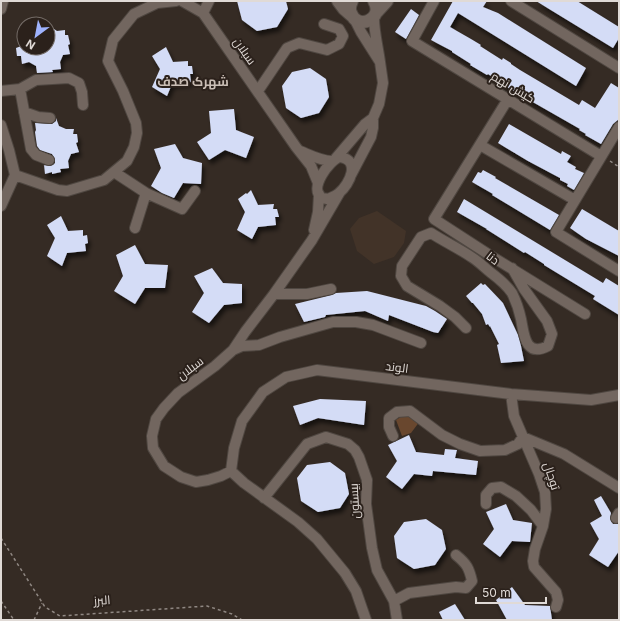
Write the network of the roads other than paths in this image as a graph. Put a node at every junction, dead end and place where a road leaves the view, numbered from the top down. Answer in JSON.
{"nodes":[{"id":1,"x":3,"y":1,"type":"edge"},
{"id":2,"x":176,"y":1,"type":"edge"},
{"id":3,"x":182,"y":1,"type":"edge"},
{"id":4,"x":209,"y":1,"type":"edge"},
{"id":5,"x":338,"y":1,"type":"edge"},
{"id":6,"x":352,"y":1,"type":"edge"},
{"id":7,"x":374,"y":1,"type":"edge"},
{"id":8,"x":387,"y":1,"type":"edge"},
{"id":9,"x":434,"y":1,"type":"edge"},
{"id":10,"x":511,"y":1,"type":"edge"},
{"id":11,"x":1,"y":9,"type":"edge"},
{"id":12,"x":203,"y":13,"type":"junction"},
{"id":13,"x":375,"y":15,"type":"junction"},
{"id":14,"x":354,"y":18,"type":"junction"},
{"id":15,"x":324,"y":24,"type":"dead end"},
{"id":16,"x":380,"y":62,"type":"junction"},
{"id":17,"x":619,"y":68,"type":"edge"},
{"id":18,"x":20,"y":89,"type":"junction"},
{"id":19,"x":1,"y":91,"type":"edge"},
{"id":20,"x":258,"y":92,"type":"junction"},
{"id":21,"x":508,"y":99,"type":"junction"},
{"id":22,"x":83,"y":105,"type":"dead end"},
{"id":23,"x":24,"y":112,"type":"junction"},
{"id":24,"x":50,"y":118,"type":"dead end"},
{"id":25,"x":373,"y":118,"type":"junction"},
{"id":26,"x":1,"y":125,"type":"edge"},
{"id":27,"x":619,"y":127,"type":"edge"},
{"id":28,"x":480,"y":145,"type":"junction"},
{"id":29,"x":298,"y":150,"type":"junction"},
{"id":30,"x":601,"y":156,"type":"junction"},
{"id":31,"x":334,"y":159,"type":"junction"},
{"id":32,"x":49,"y":160,"type":"dead end"},
{"id":33,"x":114,"y":172,"type":"junction"},
{"id":34,"x":15,"y":175,"type":"junction"},
{"id":35,"x":351,"y":175,"type":"junction"},
{"id":36,"x":318,"y":184,"type":"junction"},
{"id":37,"x":195,"y":191,"type":"dead end"},
{"id":38,"x":340,"y":192,"type":"junction"},
{"id":39,"x":146,"y":193,"type":"junction"},
{"id":40,"x":319,"y":194,"type":"junction"},
{"id":41,"x":575,"y":200,"type":"junction"},
{"id":42,"x":1,"y":206,"type":"edge"},
{"id":43,"x":135,"y":228,"type":"dead end"},
{"id":44,"x":312,"y":240,"type":"junction"},
{"id":45,"x":512,"y":268,"type":"junction"},
{"id":46,"x":619,"y":271,"type":"edge"},
{"id":47,"x":331,"y":289,"type":"dead end"},
{"id":48,"x":274,"y":294,"type":"junction"},
{"id":49,"x":585,"y":314,"type":"dead end"},
{"id":50,"x":466,"y":328,"type":"dead end"},
{"id":51,"x":421,"y":343,"type":"dead end"},
{"id":52,"x":233,"y":350,"type":"junction"},
{"id":53,"x":511,"y":394,"type":"junction"},
{"id":54,"x":619,"y":395,"type":"edge"},
{"id":55,"x":394,"y":436,"type":"dead end"},
{"id":56,"x":523,"y":437,"type":"junction"},
{"id":57,"x":231,"y":471,"type":"junction"},
{"id":58,"x":619,"y":488,"type":"edge"},
{"id":59,"x":264,"y":498,"type":"junction"},
{"id":60,"x":486,"y":504,"type":"dead end"},
{"id":61,"x":543,"y":526,"type":"junction"},
{"id":62,"x":456,"y":555,"type":"dead end"},
{"id":63,"x":394,"y":601,"type":"junction"},
{"id":64,"x":556,"y":607,"type":"dead end"},
{"id":65,"x":366,"y":620,"type":"edge"},
{"id":66,"x":397,"y":620,"type":"edge"}],
"edges":[{"from":1,"to":11,"type":"street"},
{"from":2,"to":33,"type":"street"},
{"from":3,"to":12,"type":"street","name":"سبلان"},
{"from":4,"to":12,"type":"street"},
{"from":5,"to":14,"type":"main road"},
{"from":6,"to":14,"type":"main road"},
{"from":7,"to":13,"type":"main road"},
{"from":8,"to":13,"type":"main road"},
{"from":9,"to":21,"type":"street","name":"کیش نهم"},
{"from":10,"to":17,"type":"street"},
{"from":12,"to":20,"type":"street","name":"سبلان"},
{"from":13,"to":14,"type":"main road"},
{"from":13,"to":16,"type":"street"},
{"from":14,"to":16,"type":"street"},
{"from":15,"to":20,"type":"street"},
{"from":16,"to":25,"type":"street"},
{"from":18,"to":19,"type":"street"},
{"from":18,"to":22,"type":"street"},
{"from":18,"to":23,"type":"street"},
{"from":20,"to":29,"type":"street","name":"سبلان"},
{"from":21,"to":28,"type":"street"},
{"from":21,"to":30,"type":"street","name":"کیش نهم"},
{"from":23,"to":24,"type":"street"},
{"from":23,"to":32,"type":"street"},
{"from":25,"to":31,"type":"street"},
{"from":25,"to":35,"type":"street","name":"سبلان"},
{"from":26,"to":34,"type":"street"},
{"from":27,"to":30,"type":"street"},
{"from":28,"to":41,"type":"street"},
{"from":28,"to":45,"type":"street"},
{"from":29,"to":31,"type":"street"},
{"from":29,"to":36,"type":"street","name":"سبلان"},
{"from":30,"to":41,"type":"street"},
{"from":31,"to":35,"type":"street"},
{"from":31,"to":36,"type":"street"},
{"from":33,"to":34,"type":"street"},
{"from":33,"to":39,"type":"street"},
{"from":34,"to":42,"type":"street"},
{"from":35,"to":38,"type":"street","name":"سبلان"},
{"from":36,"to":40,"type":"street","name":"سبلان"},
{"from":37,"to":39,"type":"street"},
{"from":38,"to":40,"type":"street"},
{"from":38,"to":44,"type":"street","name":"سبلان"},
{"from":39,"to":43,"type":"street"},
{"from":40,"to":44,"type":"street","name":"سبلان"},
{"from":41,"to":46,"type":"street"},
{"from":44,"to":48,"type":"street","name":"سبلان"},
{"from":45,"to":49,"type":"street"},
{"from":45,"to":50,"type":"street","name":"دنا"},
{"from":47,"to":48,"type":"street"},
{"from":48,"to":52,"type":"street","name":"سبلان"},
{"from":51,"to":52,"type":"street"},
{"from":52,"to":57,"type":"street","name":"سبلان"},
{"from":53,"to":54,"type":"street","name":"الوند"},
{"from":53,"to":56,"type":"street","name":"توچال"},
{"from":53,"to":57,"type":"street","name":"الوند"},
{"from":55,"to":56,"type":"street"},
{"from":56,"to":58,"type":"street"},
{"from":56,"to":61,"type":"street","name":"توچال"},
{"from":57,"to":59,"type":"street"},
{"from":59,"to":63,"type":"street","name":"بیستون"},
{"from":59,"to":65,"type":"street"},
{"from":60,"to":61,"type":"street"},
{"from":61,"to":64,"type":"street","name":"توچال"},
{"from":62,"to":63,"type":"street"},
{"from":63,"to":66,"type":"street","name":"بیستون"}]}
